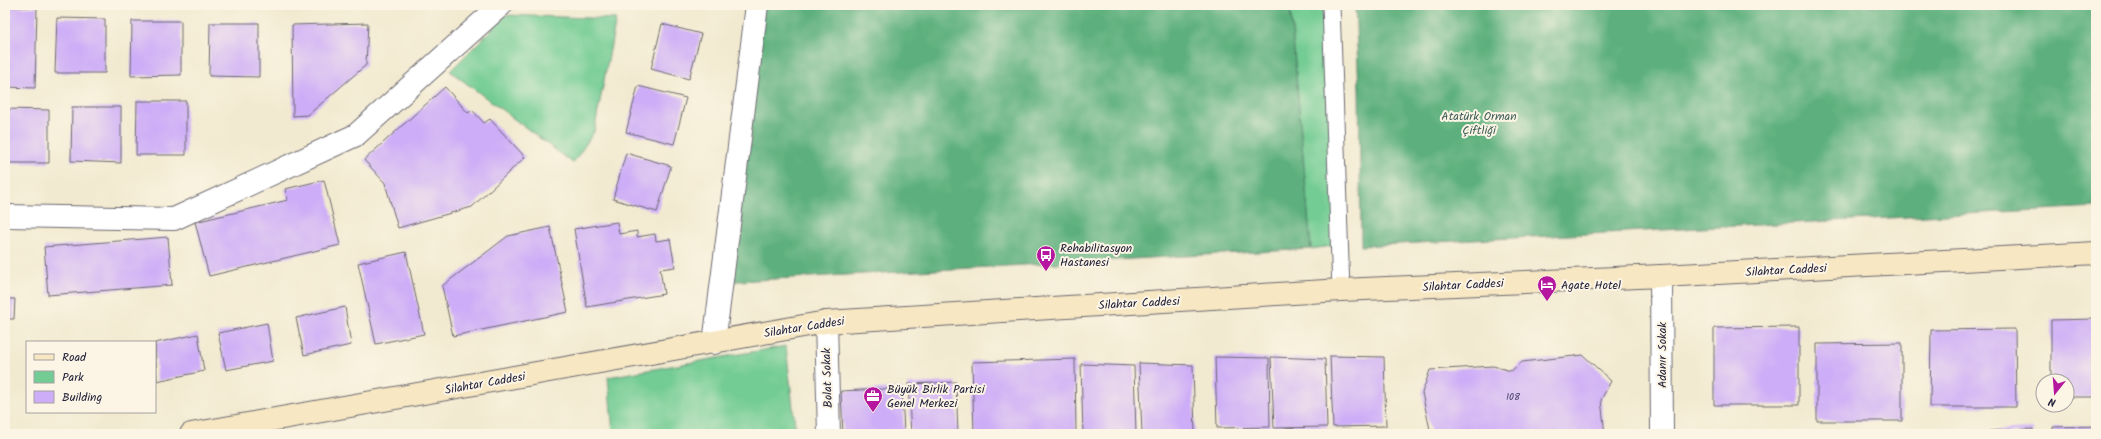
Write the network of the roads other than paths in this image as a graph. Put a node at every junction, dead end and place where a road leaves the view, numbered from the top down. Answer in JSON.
{"nodes":[{"id":1,"x":501,"y":5,"type":"edge"},
{"id":2,"x":758,"y":5,"type":"edge"},
{"id":3,"x":1331,"y":5,"type":"edge"},
{"id":4,"x":5,"y":216,"type":"edge"},
{"id":5,"x":2096,"y":253,"type":"edge"},
{"id":6,"x":1661,"y":276,"type":"junction"},
{"id":7,"x":1341,"y":290,"type":"junction"},
{"id":8,"x":826,"y":322,"type":"junction"},
{"id":9,"x":714,"y":343,"type":"junction"},
{"id":10,"x":191,"y":434,"type":"edge"},
{"id":11,"x":829,"y":434,"type":"edge"},
{"id":12,"x":1662,"y":434,"type":"edge"}],
"edges":[{"from":1,"to":4,"type":"street"},
{"from":2,"to":9,"type":"street"},
{"from":3,"to":7,"type":"lane"},
{"from":5,"to":6,"type":"main road","name":"Silahtar Caddesi"},
{"from":6,"to":7,"type":"main road","name":"Silahtar Caddesi"},
{"from":6,"to":12,"type":"street","name":"Adanır Sokak"},
{"from":7,"to":8,"type":"main road","name":"Silahtar Caddesi"},
{"from":8,"to":9,"type":"main road","name":"Silahtar Caddesi"},
{"from":8,"to":11,"type":"street","name":"Bolat Sokak"},
{"from":9,"to":10,"type":"main road","name":"Silahtar Caddesi"}]}
